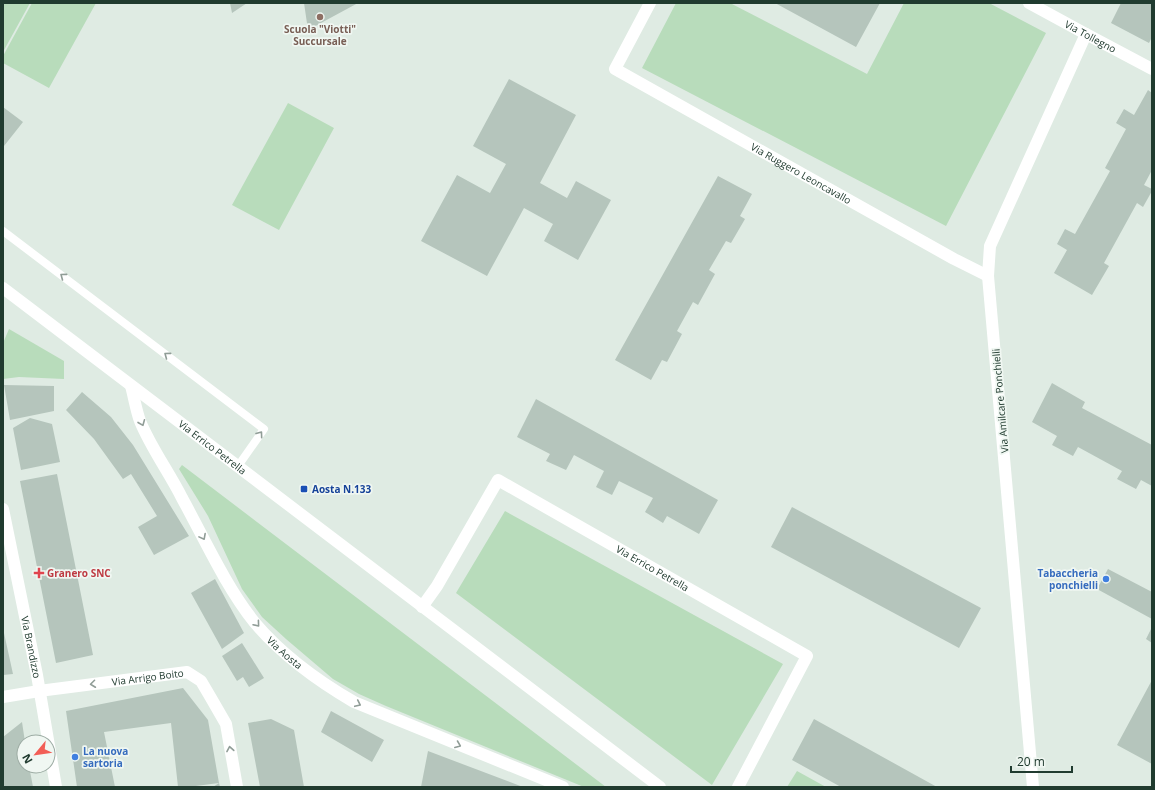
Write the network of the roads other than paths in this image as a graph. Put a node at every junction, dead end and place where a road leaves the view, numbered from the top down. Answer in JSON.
{"nodes":[{"id":1,"x":650,"y":3,"type":"edge"},
{"id":2,"x":1029,"y":3,"type":"edge"},
{"id":3,"x":1086,"y":34,"type":"junction"},
{"id":4,"x":1151,"y":66,"type":"edge"},
{"id":5,"x":3,"y":231,"type":"edge"},
{"id":6,"x":988,"y":276,"type":"junction"},
{"id":7,"x":4,"y":292,"type":"edge"},
{"id":8,"x":131,"y":386,"type":"junction"},
{"id":9,"x":238,"y":466,"type":"junction"},
{"id":10,"x":3,"y":509,"type":"edge"},
{"id":11,"x":422,"y":607,"type":"junction"},
{"id":12,"x":39,"y":691,"type":"junction"},
{"id":13,"x":3,"y":697,"type":"edge"},
{"id":14,"x":56,"y":787,"type":"edge"},
{"id":15,"x":236,"y":787,"type":"edge"},
{"id":16,"x":563,"y":787,"type":"edge"},
{"id":17,"x":660,"y":787,"type":"edge"},
{"id":18,"x":738,"y":787,"type":"edge"},
{"id":19,"x":1033,"y":787,"type":"edge"}],
"edges":[{"from":1,"to":6,"type":"street","name":"Via Ruggero Leoncavallo"},
{"from":2,"to":3,"type":"street","name":"Via Tollegno"},
{"from":3,"to":4,"type":"street","name":"Via Tollegno"},
{"from":3,"to":6,"type":"street","name":"Via Amilcare Ponchielli"},
{"from":9,"to":5,"type":"lane","one_way":true},
{"from":6,"to":19,"type":"street","name":"Via Amilcare Ponchielli"},
{"from":7,"to":8,"type":"street","name":"Via Errico Petrella"},
{"from":8,"to":9,"type":"street","name":"Via Errico Petrella"},
{"from":8,"to":16,"type":"street","name":"Via Aosta","one_way":true},
{"from":9,"to":11,"type":"street","name":"Via Errico Petrella"},
{"from":10,"to":12,"type":"street","name":"Via Brandizzo"},
{"from":11,"to":17,"type":"street","name":"Via Errico Petrella"},
{"from":11,"to":18,"type":"street","name":"Via Errico Petrella"},
{"from":12,"to":13,"type":"street","name":"Via Arrigo Boito"},
{"from":12,"to":14,"type":"street","name":"Via Brandizzo"},
{"from":15,"to":12,"type":"street","name":"Via Arrigo Boito","one_way":true}]}
